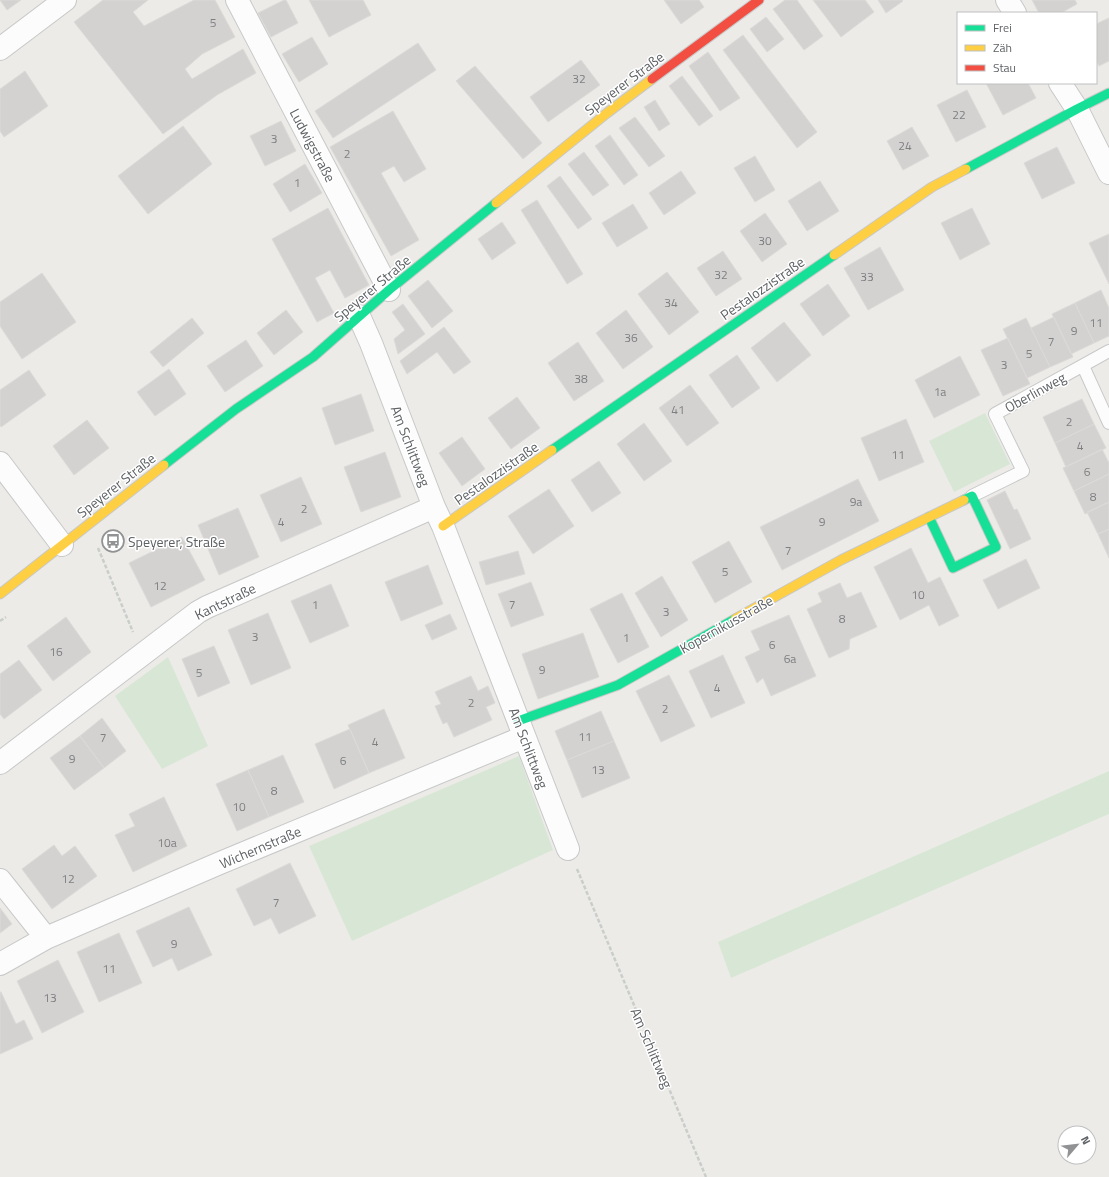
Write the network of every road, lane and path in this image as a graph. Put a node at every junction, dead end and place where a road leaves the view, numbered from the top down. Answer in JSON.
{"nodes":[{"id":1,"x":65,"y":0,"type":"edge"},
{"id":2,"x":237,"y":0,"type":"edge"},
{"id":3,"x":759,"y":0,"type":"edge"},
{"id":4,"x":1007,"y":0,"type":"edge"},
{"id":5,"x":1014,"y":12,"type":"edge"},
{"id":6,"x":0,"y":49,"type":"edge"},
{"id":7,"x":1061,"y":84,"type":"edge"},
{"id":8,"x":1109,"y":93,"type":"edge"},
{"id":9,"x":1077,"y":109,"type":"junction"},
{"id":10,"x":1109,"y":173,"type":"edge"},
{"id":11,"x":389,"y":290,"type":"junction"},
{"id":12,"x":359,"y":316,"type":"junction"},
{"id":13,"x":1109,"y":351,"type":"edge"},
{"id":14,"x":1083,"y":366,"type":"junction"},
{"id":15,"x":1109,"y":423,"type":"edge"},
{"id":16,"x":0,"y":463,"type":"edge"},
{"id":17,"x":1023,"y":470,"type":"joint"},
{"id":18,"x":972,"y":496,"type":"junction"},
{"id":19,"x":439,"y":517,"type":"junction"},
{"id":20,"x":929,"y":517,"type":"junction"},
{"id":21,"x":62,"y":546,"type":"junction"},
{"id":22,"x":98,"y":548,"type":"dead end"},
{"id":23,"x":0,"y":594,"type":"edge"},
{"id":24,"x":143,"y":654,"type":"junction"},
{"id":25,"x":521,"y":729,"type":"junction"},
{"id":26,"x":0,"y":763,"type":"edge"},
{"id":27,"x":568,"y":849,"type":"joint"},
{"id":28,"x":0,"y":880,"type":"edge"},
{"id":29,"x":46,"y":938,"type":"junction"},
{"id":30,"x":0,"y":964,"type":"edge"},
{"id":31,"x":706,"y":1177,"type":"edge"}],
"edges":[{"from":1,"to":6,"type":"street"},
{"from":2,"to":11,"type":"street","name":"Ludwigstraße"},
{"from":3,"to":11,"type":"street","name":"Speyerer Straße"},
{"from":4,"to":5,"type":"street"},
{"from":7,"to":9,"type":"street"},
{"from":8,"to":9,"type":"street","name":"Pestalozzistraße"},
{"from":9,"to":10,"type":"street"},
{"from":9,"to":19,"type":"street","name":"Pestalozzistraße"},
{"from":11,"to":12,"type":"street","name":"Speyerer Straße"},
{"from":12,"to":19,"type":"street","name":"Am Schlittweg"},
{"from":12,"to":21,"type":"street","name":"Speyerer Straße"},
{"from":13,"to":14,"type":"lane","name":"Oberlinweg"},
{"from":14,"to":15,"type":"lane"},
{"from":14,"to":17,"type":"lane","name":"Oberlinweg"},
{"from":16,"to":21,"type":"street"},
{"from":17,"to":18,"type":"lane","name":"Kopernikusstraße"},
{"from":18,"to":20,"type":"street","name":"Kopernikusstraße"},
{"from":18,"to":20,"type":"street"},
{"from":19,"to":24,"type":"street","name":"Kantstraße"},
{"from":19,"to":25,"type":"street","name":"Am Schlittweg"},
{"from":20,"to":25,"type":"street","name":"Kopernikusstraße"},
{"from":21,"to":23,"type":"street","name":"Speyerer Straße"},
{"from":22,"to":24,"type":"path"},
{"from":24,"to":26,"type":"street","name":"Kantstraße"},
{"from":25,"to":27,"type":"street","name":"Am Schlittweg"},
{"from":25,"to":29,"type":"street","name":"Wichernstraße"},
{"from":27,"to":31,"type":"path","name":"Am Schlittweg"},
{"from":28,"to":29,"type":"street"},
{"from":29,"to":30,"type":"street","name":"Wichernstraße"}]}
